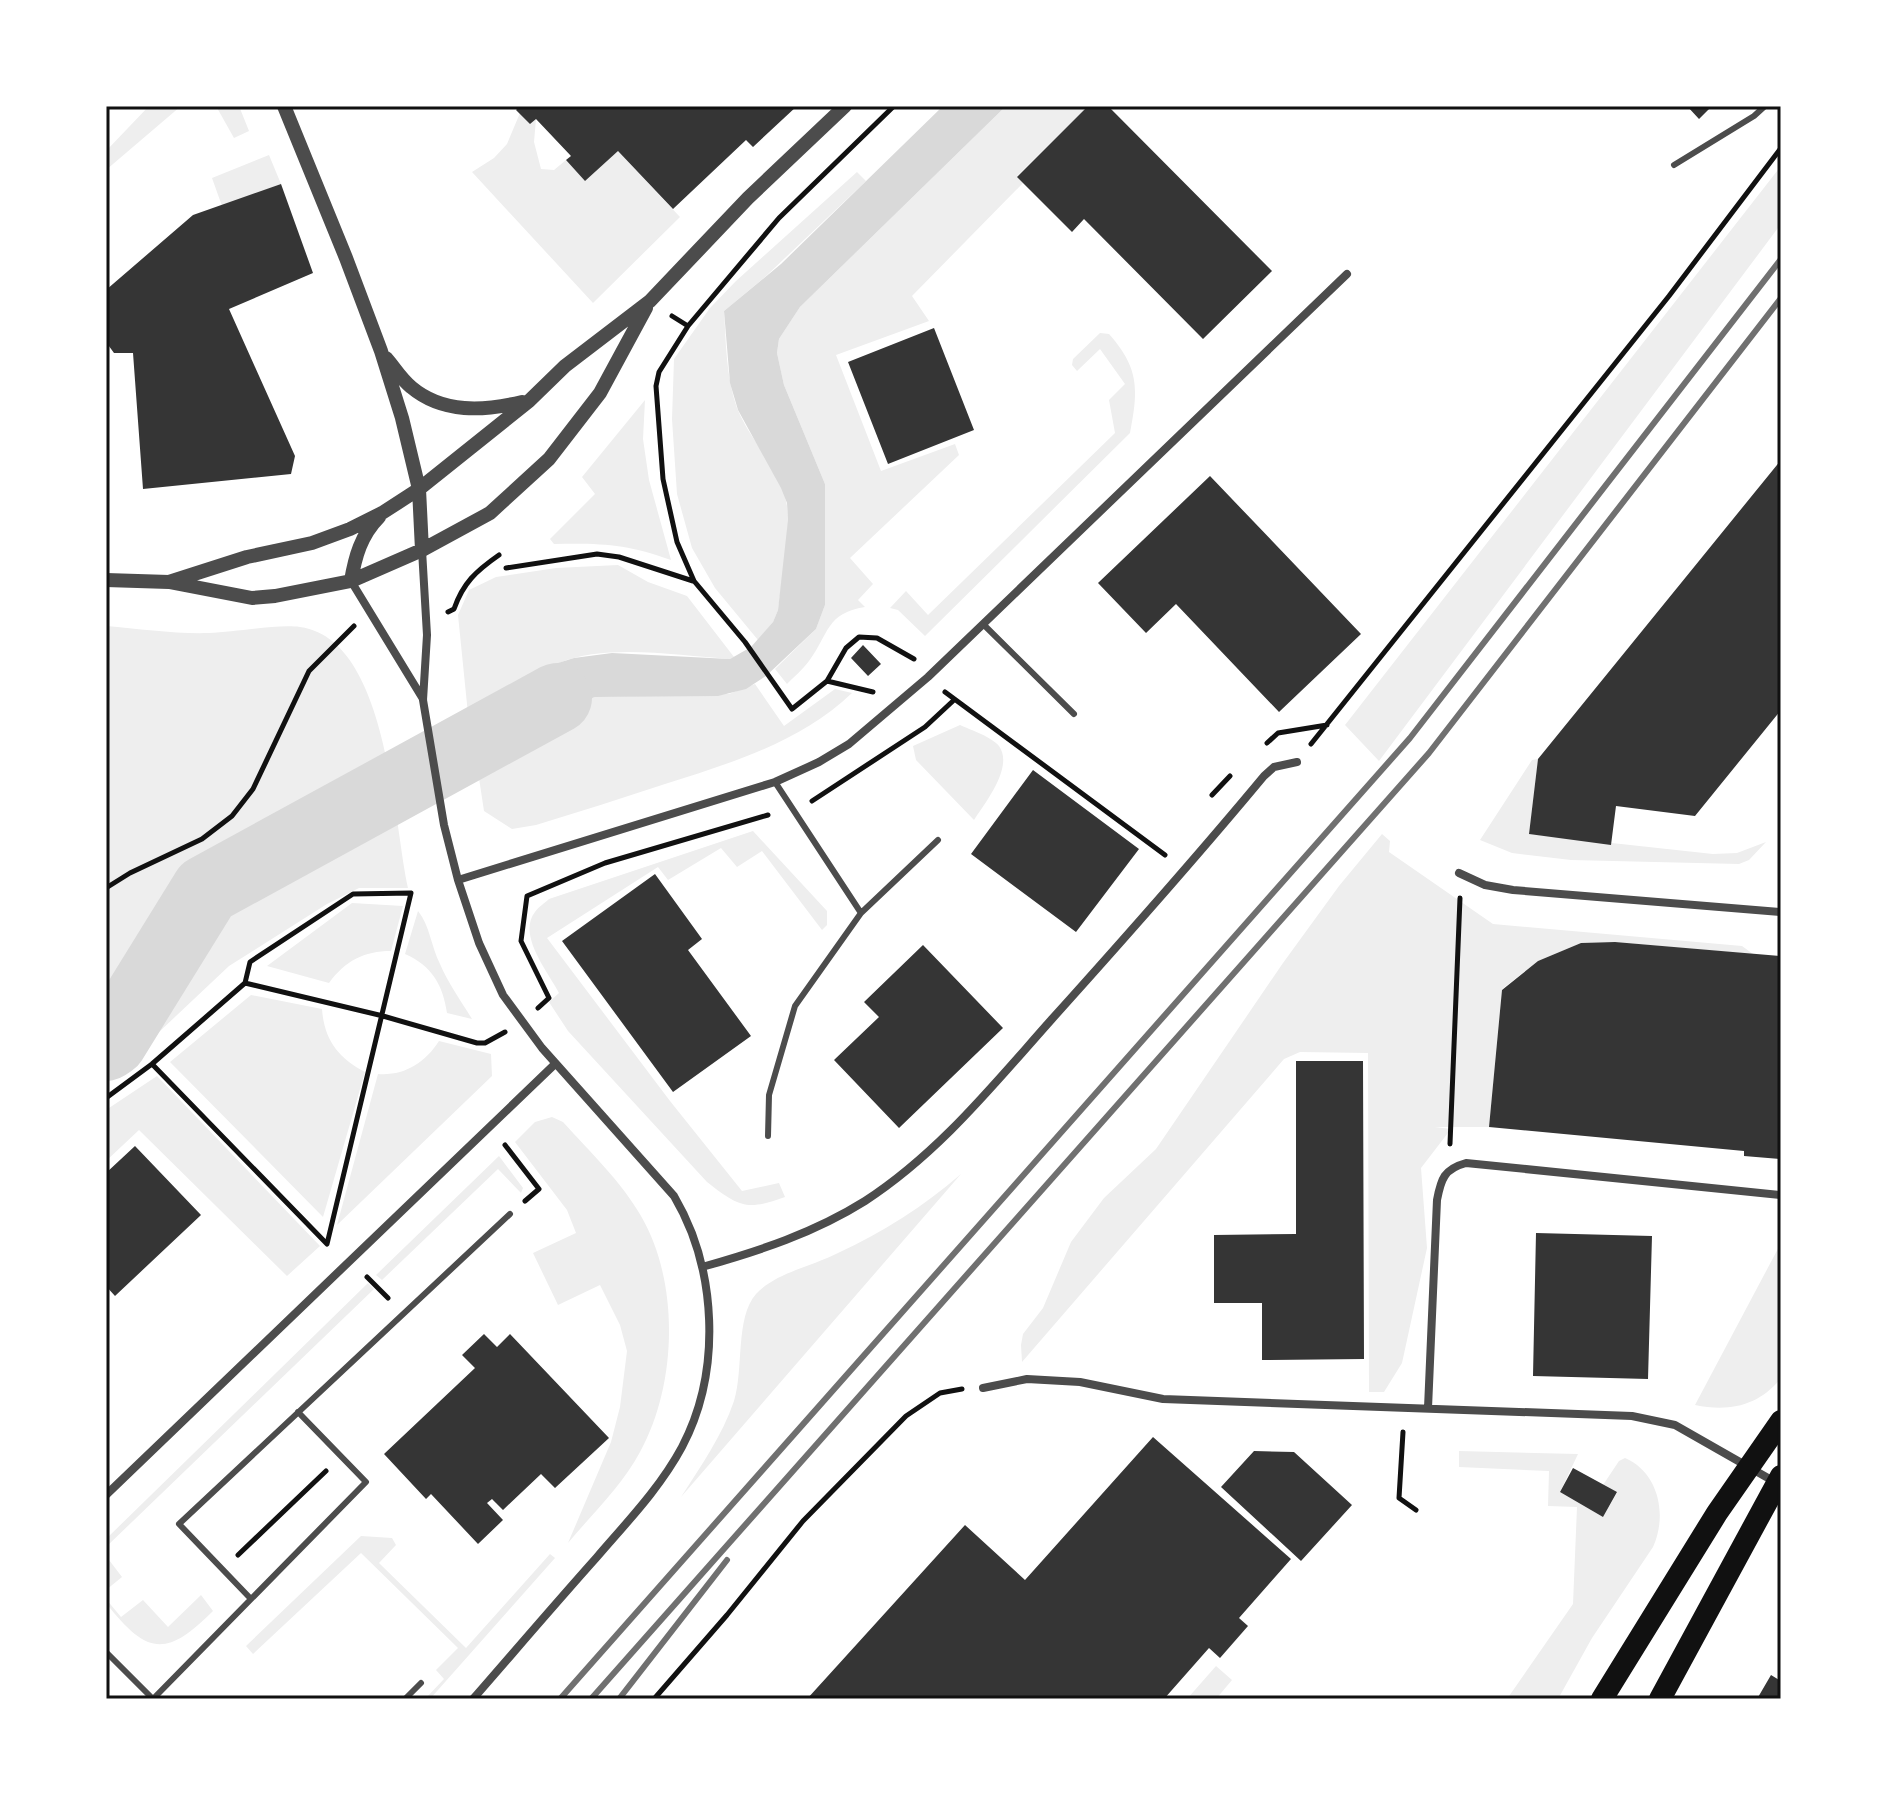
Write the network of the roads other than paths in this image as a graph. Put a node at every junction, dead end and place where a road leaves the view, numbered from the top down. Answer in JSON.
{"nodes":[{"id":1,"x":284,"y":106,"type":"edge"},
{"id":2,"x":845,"y":106,"type":"edge"},
{"id":3,"x":1765,"y":106,"type":"edge"},
{"id":4,"x":1674,"y":165,"type":"dead end"},
{"id":5,"x":1347,"y":274,"type":"dead end"},
{"id":6,"x":650,"y":301,"type":"junction"},
{"id":7,"x":381,"y":351,"type":"junction"},
{"id":8,"x":529,"y":401,"type":"junction"},
{"id":9,"x":419,"y":489,"type":"junction"},
{"id":10,"x":382,"y":513,"type":"junction"},
{"id":11,"x":422,"y":550,"type":"junction"},
{"id":12,"x":106,"y":580,"type":"edge"},
{"id":13,"x":351,"y":581,"type":"junction"},
{"id":14,"x":169,"y":582,"type":"junction"},
{"id":15,"x":983,"y":624,"type":"junction"},
{"id":16,"x":423,"y":700,"type":"junction"},
{"id":17,"x":1074,"y":714,"type":"dead end"},
{"id":18,"x":1297,"y":762,"type":"road end"},
{"id":19,"x":775,"y":782,"type":"junction"},
{"id":20,"x":938,"y":840,"type":"dead end"},
{"id":21,"x":1459,"y":873,"type":"road end"},
{"id":22,"x":458,"y":880,"type":"junction"},
{"id":23,"x":1781,"y":912,"type":"edge"},
{"id":24,"x":861,"y":913,"type":"junction"},
{"id":25,"x":555,"y":1064,"type":"junction"},
{"id":26,"x":768,"y":1136,"type":"dead end"},
{"id":27,"x":1781,"y":1195,"type":"edge"},
{"id":28,"x":510,"y":1214,"type":"road end"},
{"id":29,"x":702,"y":1267,"type":"junction"},
{"id":30,"x":983,"y":1388,"type":"road end"},
{"id":31,"x":1428,"y":1408,"type":"junction"},
{"id":32,"x":298,"y":1412,"type":"junction"},
{"id":33,"x":1781,"y":1421,"type":"edge"},
{"id":34,"x":1750,"y":1467,"type":"junction"},
{"id":35,"x":1780,"y":1480,"type":"edge"},
{"id":36,"x":106,"y":1495,"type":"edge"},
{"id":37,"x":251,"y":1599,"type":"junction"},
{"id":38,"x":106,"y":1652,"type":"edge"},
{"id":39,"x":421,"y":1683,"type":"dead end"},
{"id":40,"x":153,"y":1699,"type":"edge"},
{"id":41,"x":405,"y":1699,"type":"edge"},
{"id":42,"x":473,"y":1699,"type":"edge"},
{"id":43,"x":1602,"y":1699,"type":"edge"},
{"id":44,"x":1660,"y":1699,"type":"edge"}],
"edges":[{"from":1,"to":7,"type":"street"},
{"from":2,"to":6,"type":"street"},
{"from":3,"to":4,"type":"lane"},
{"from":5,"to":15,"type":"street"},
{"from":6,"to":8,"type":"street"},
{"from":6,"to":11,"type":"street"},
{"from":7,"to":8,"type":"street"},
{"from":7,"to":9,"type":"street"},
{"from":8,"to":9,"type":"street"},
{"from":9,"to":10,"type":"street"},
{"from":9,"to":11,"type":"street"},
{"from":10,"to":13,"type":"street"},
{"from":10,"to":14,"type":"street"},
{"from":11,"to":13,"type":"street"},
{"from":11,"to":16,"type":"street"},
{"from":12,"to":14,"type":"street"},
{"from":13,"to":14,"type":"street"},
{"from":13,"to":16,"type":"street"},
{"from":15,"to":17,"type":"lane"},
{"from":15,"to":19,"type":"street"},
{"from":16,"to":22,"type":"street"},
{"from":18,"to":29,"type":"street"},
{"from":19,"to":22,"type":"street"},
{"from":19,"to":24,"type":"lane"},
{"from":20,"to":24,"type":"lane"},
{"from":21,"to":23,"type":"street"},
{"from":22,"to":25,"type":"street"},
{"from":24,"to":26,"type":"lane"},
{"from":25,"to":29,"type":"street"},
{"from":25,"to":36,"type":"street"},
{"from":27,"to":31,"type":"street"},
{"from":28,"to":32,"type":"lane"},
{"from":29,"to":42,"type":"street"},
{"from":30,"to":31,"type":"street"},
{"from":31,"to":34,"type":"street"},
{"from":32,"to":37,"type":"lane"},
{"from":32,"to":37,"type":"lane"},
{"from":33,"to":34,"type":"highway"},
{"from":34,"to":35,"type":"street"},
{"from":34,"to":43,"type":"highway"},
{"from":35,"to":44,"type":"highway"},
{"from":37,"to":40,"type":"lane"},
{"from":38,"to":40,"type":"lane"},
{"from":39,"to":41,"type":"lane"}]}
